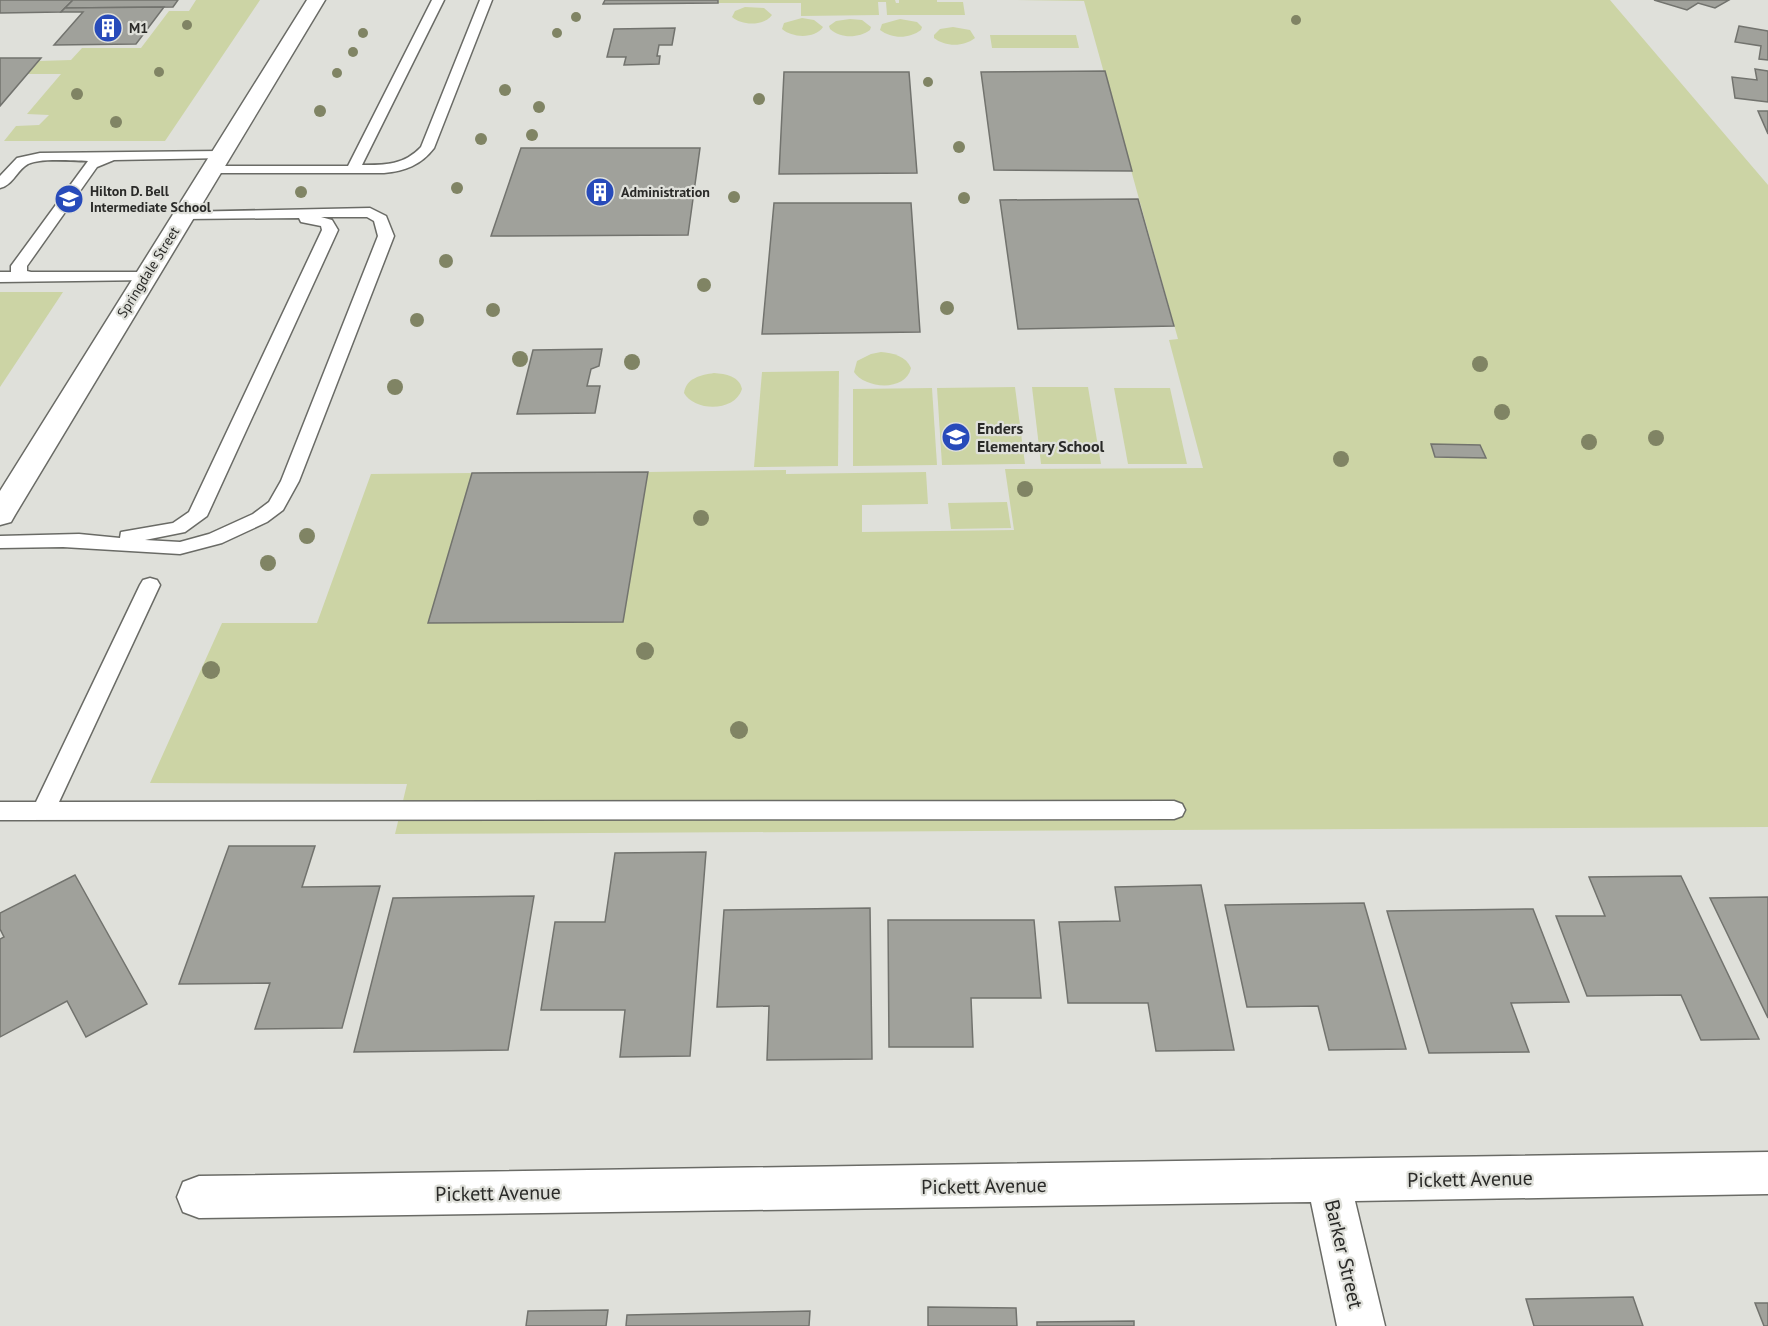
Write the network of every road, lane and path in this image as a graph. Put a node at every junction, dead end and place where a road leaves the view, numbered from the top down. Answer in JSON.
{"nodes":[{"id":1,"x":316,"y":0,"type":"edge"},
{"id":2,"x":438,"y":0,"type":"edge"},
{"id":3,"x":486,"y":0,"type":"edge"},
{"id":4,"x":118,"y":156,"type":"junction"},
{"id":5,"x":215,"y":162,"type":"junction"},
{"id":6,"x":353,"y":170,"type":"junction"},
{"id":7,"x":0,"y":184,"type":"edge"},
{"id":8,"x":183,"y":215,"type":"junction"},
{"id":9,"x":269,"y":215,"type":"junction"},
{"id":10,"x":0,"y":277,"type":"edge"},
{"id":11,"x":31,"y":277,"type":"junction"},
{"id":12,"x":145,"y":277,"type":"junction"},
{"id":13,"x":0,"y":515,"type":"edge"},
{"id":14,"x":65,"y":541,"type":"junction"},
{"id":15,"x":0,"y":542,"type":"edge"},
{"id":16,"x":150,"y":585,"type":"dead end"},
{"id":17,"x":1173,"y":810,"type":"dead end"},
{"id":18,"x":0,"y":811,"type":"edge"},
{"id":19,"x":43,"y":812,"type":"junction"},
{"id":20,"x":1768,"y":1173,"type":"edge"},
{"id":21,"x":1328,"y":1181,"type":"junction"},
{"id":22,"x":199,"y":1197,"type":"dead end"},
{"id":23,"x":1361,"y":1326,"type":"edge"}],
"edges":[{"from":1,"to":5,"type":"street","name":"Springdale Street"},
{"from":2,"to":6,"type":"lane"},
{"from":3,"to":6,"type":"lane"},
{"from":4,"to":5,"type":"lane"},
{"from":4,"to":7,"type":"lane"},
{"from":4,"to":11,"type":"lane"},
{"from":5,"to":6,"type":"lane"},
{"from":5,"to":8,"type":"street","name":"Springdale Street"},
{"from":8,"to":9,"type":"lane"},
{"from":8,"to":12,"type":"street","name":"Springdale Street"},
{"from":9,"to":14,"type":"lane"},
{"from":9,"to":14,"type":"lane"},
{"from":10,"to":11,"type":"lane"},
{"from":11,"to":12,"type":"lane"},
{"from":12,"to":13,"type":"street","name":"Springdale Street"},
{"from":14,"to":15,"type":"lane"},
{"from":16,"to":19,"type":"lane"},
{"from":17,"to":19,"type":"lane"},
{"from":18,"to":19,"type":"lane"},
{"from":20,"to":21,"type":"street","name":"Pickett Avenue"},
{"from":21,"to":22,"type":"street","name":"Pickett Avenue"},
{"from":21,"to":23,"type":"street","name":"Barker Street"}]}
